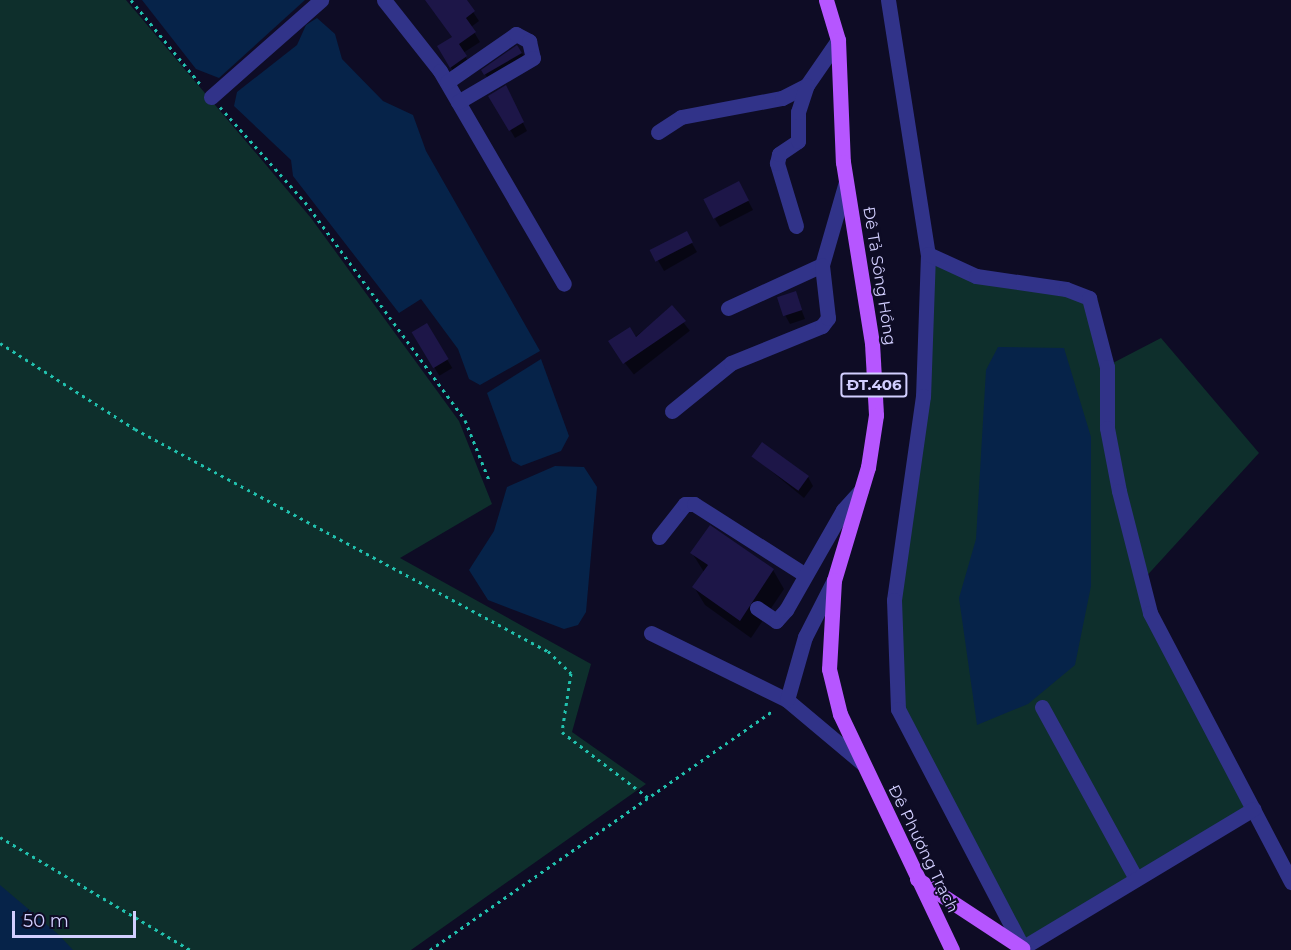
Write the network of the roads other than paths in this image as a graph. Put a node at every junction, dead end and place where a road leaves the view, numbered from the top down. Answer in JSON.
{"nodes":[{"id":1,"x":321,"y":0,"type":"edge"},
{"id":2,"x":384,"y":0,"type":"edge"},
{"id":3,"x":826,"y":0,"type":"edge"},
{"id":4,"x":888,"y":0,"type":"edge"},
{"id":5,"x":838,"y":40,"type":"junction"},
{"id":6,"x":447,"y":82,"type":"junction"},
{"id":7,"x":807,"y":85,"type":"junction"},
{"id":8,"x":211,"y":97,"type":"road end"},
{"id":9,"x":459,"y":102,"type":"junction"},
{"id":10,"x":658,"y":132,"type":"dead end"},
{"id":11,"x":846,"y":182,"type":"junction"},
{"id":12,"x":795,"y":226,"type":"dead end"},
{"id":13,"x":928,"y":254,"type":"junction"},
{"id":14,"x":822,"y":265,"type":"junction"},
{"id":15,"x":564,"y":284,"type":"dead end"},
{"id":16,"x":728,"y":308,"type":"dead end"},
{"id":17,"x":672,"y":411,"type":"dead end"},
{"id":18,"x":861,"y":489,"type":"junction"},
{"id":19,"x":659,"y":537,"type":"dead end"},
{"id":20,"x":804,"y":574,"type":"junction"},
{"id":21,"x":834,"y":580,"type":"junction"},
{"id":22,"x":756,"y":608,"type":"dead end"},
{"id":23,"x":651,"y":633,"type":"dead end"},
{"id":24,"x":787,"y":700,"type":"junction"},
{"id":25,"x":1042,"y":707,"type":"dead end"},
{"id":26,"x":862,"y":763,"type":"junction"},
{"id":27,"x":1253,"y":809,"type":"junction"},
{"id":28,"x":915,"y":878,"type":"junction"},
{"id":29,"x":1136,"y":879,"type":"junction"},
{"id":30,"x":1291,"y":882,"type":"edge"},
{"id":31,"x":1023,"y":949,"type":"edge"},
{"id":32,"x":952,"y":950,"type":"edge"}],
"edges":[{"from":1,"to":8,"type":"street"},
{"from":2,"to":6,"type":"street"},
{"from":3,"to":5,"type":"main road","name":"Đê Tả Sông Hồng","number":"ĐT.406"},
{"from":4,"to":13,"type":"street"},
{"from":5,"to":7,"type":"street"},
{"from":5,"to":11,"type":"main road","name":"Đê Tả Sông Hồng","number":"ĐT.406"},
{"from":6,"to":9,"type":"street"},
{"from":6,"to":9,"type":"street"},
{"from":7,"to":10,"type":"street"},
{"from":7,"to":12,"type":"street"},
{"from":9,"to":15,"type":"street"},
{"from":11,"to":14,"type":"street"},
{"from":11,"to":18,"type":"main road","name":"Đê Tả Sông Hồng","number":"ĐT.406"},
{"from":13,"to":27,"type":"street"},
{"from":13,"to":31,"type":"street"},
{"from":14,"to":16,"type":"street"},
{"from":14,"to":17,"type":"street"},
{"from":18,"to":20,"type":"street"},
{"from":18,"to":21,"type":"main road","name":"Đê Tả Sông Hồng","number":"ĐT.406"},
{"from":19,"to":20,"type":"street"},
{"from":20,"to":22,"type":"street"},
{"from":21,"to":24,"type":"street"},
{"from":21,"to":26,"type":"main road","name":"Đê Tả Sông Hồng","number":"ĐT.406"},
{"from":23,"to":24,"type":"street"},
{"from":24,"to":26,"type":"street"},
{"from":25,"to":29,"type":"street"},
{"from":26,"to":28,"type":"main road","name":"Đê Phương Trạch","number":"ĐT.406"},
{"from":27,"to":29,"type":"street"},
{"from":27,"to":30,"type":"street"},
{"from":28,"to":31,"type":"main road"},
{"from":28,"to":32,"type":"main road","name":"Đê Phương Trạch","number":"ĐT.406"},
{"from":29,"to":31,"type":"street"}]}
